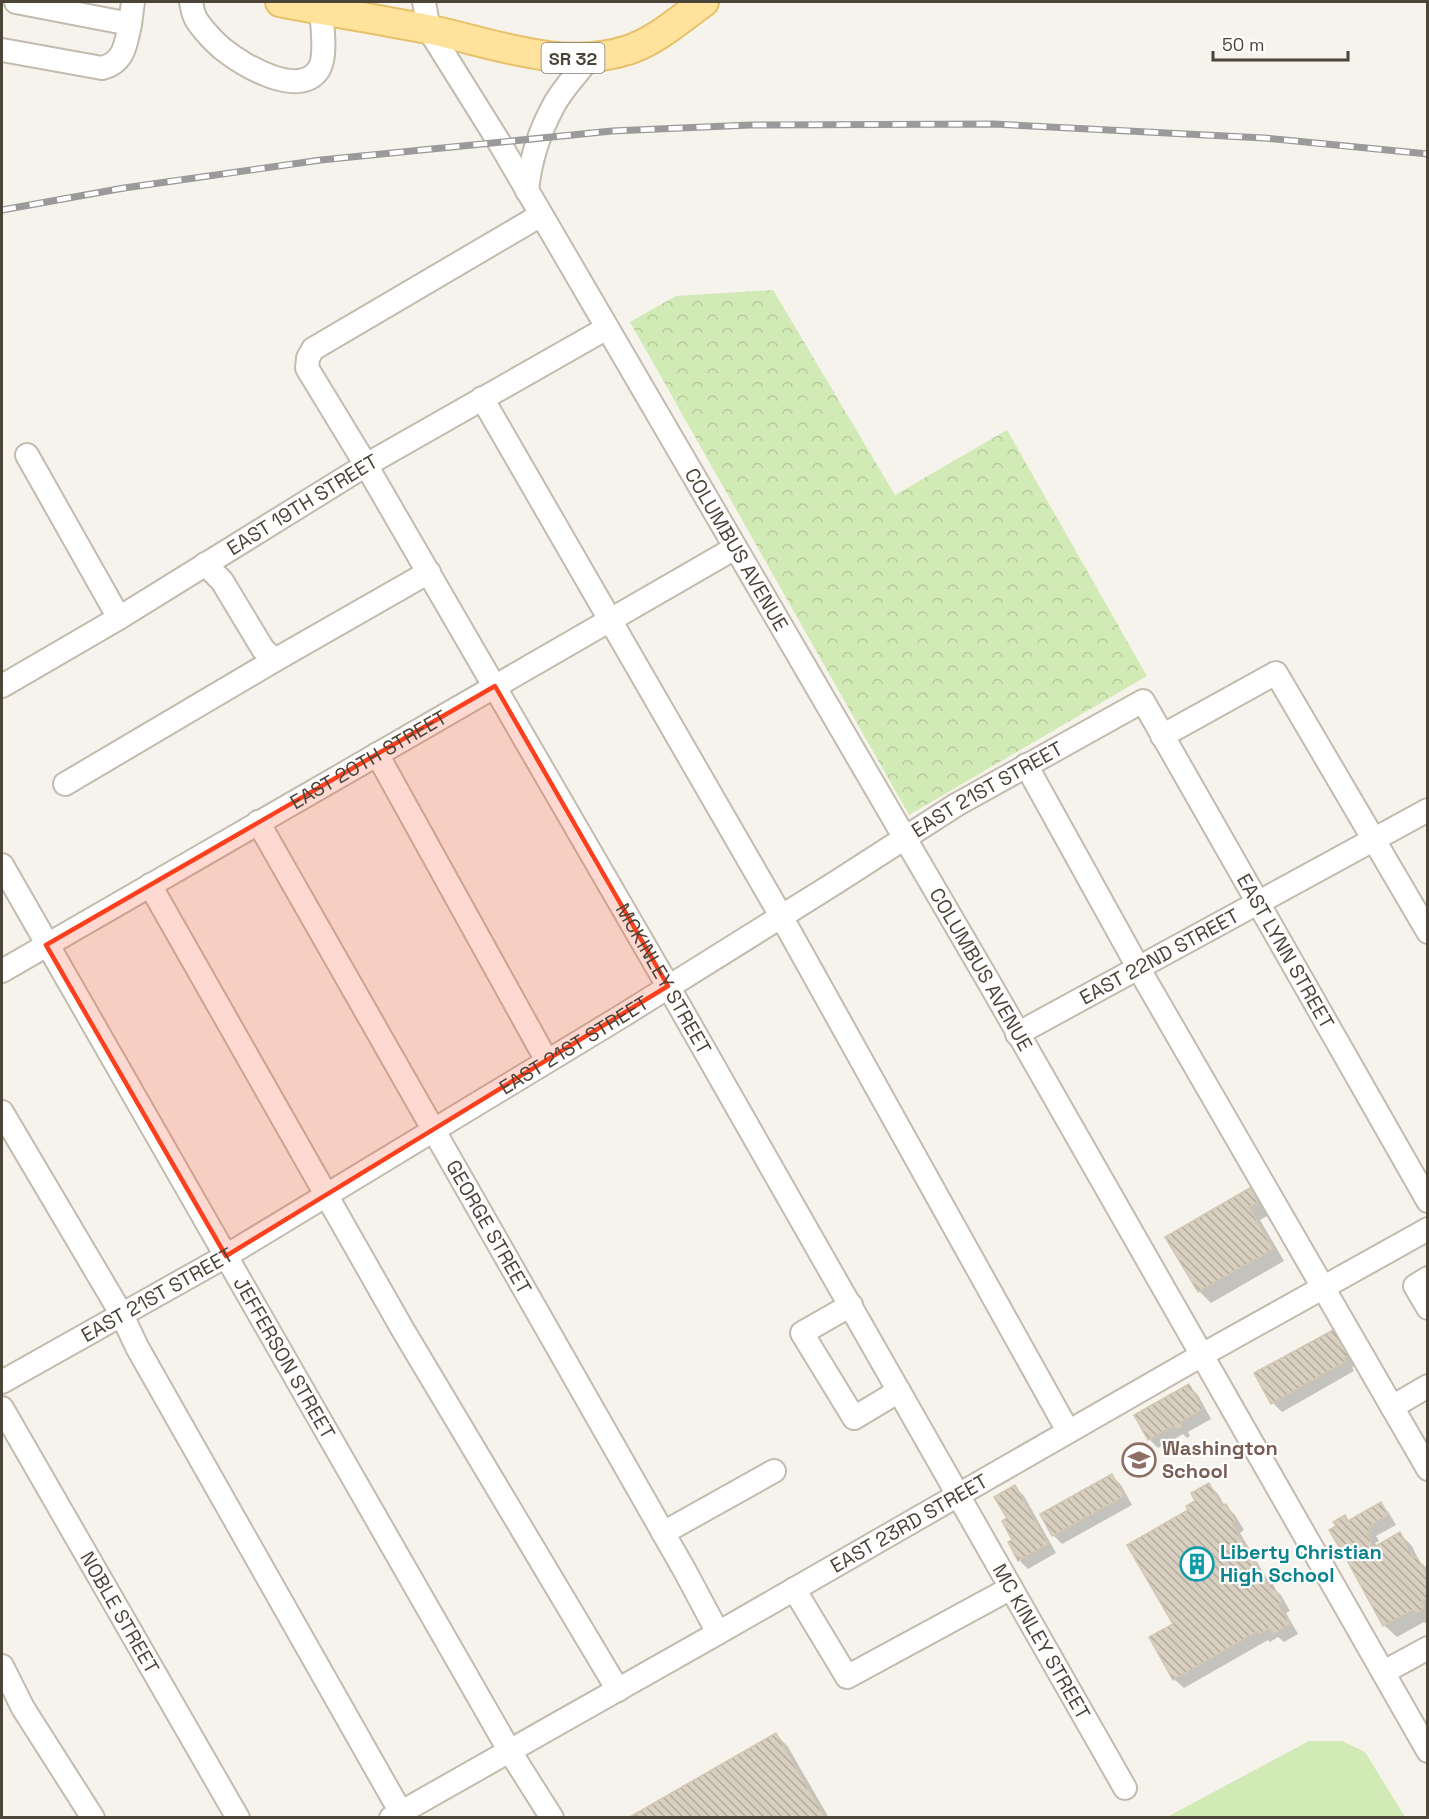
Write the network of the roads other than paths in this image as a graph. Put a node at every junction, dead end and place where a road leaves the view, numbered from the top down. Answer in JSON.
{"nodes":[{"id":1,"x":16,"y":2,"type":"edge"},
{"id":2,"x":133,"y":2,"type":"edge"},
{"id":3,"x":191,"y":2,"type":"edge"},
{"id":4,"x":280,"y":2,"type":"edge"},
{"id":5,"x":410,"y":2,"type":"edge"},
{"id":6,"x":424,"y":2,"type":"edge"},
{"id":7,"x":704,"y":2,"type":"edge"},
{"id":8,"x":321,"y":10,"type":"junction"},
{"id":9,"x":130,"y":24,"type":"junction"},
{"id":10,"x":429,"y":30,"type":"junction"},
{"id":11,"x":2,"y":50,"type":"edge"},
{"id":12,"x":589,"y":58,"type":"junction"},
{"id":13,"x":527,"y":191,"type":"junction"},
{"id":14,"x":541,"y":215,"type":"junction"},
{"id":15,"x":606,"y":327,"type":"junction"},
{"id":16,"x":482,"y":398,"type":"junction"},
{"id":17,"x":27,"y":455,"type":"dead end"},
{"id":18,"x":366,"y":465,"type":"junction"},
{"id":19,"x":735,"y":548,"type":"junction"},
{"id":20,"x":205,"y":564,"type":"junction"},
{"id":21,"x":429,"y":573,"type":"junction"},
{"id":22,"x":119,"y":618,"type":"junction"},
{"id":23,"x":610,"y":620,"type":"junction"},
{"id":24,"x":275,"y":660,"type":"junction"},
{"id":25,"x":2,"y":686,"type":"edge"},
{"id":26,"x":495,"y":686,"type":"junction"},
{"id":27,"x":1143,"y":701,"type":"joint"},
{"id":28,"x":1162,"y":736,"type":"junction"},
{"id":29,"x":377,"y":754,"type":"junction"},
{"id":30,"x":1026,"y":765,"type":"junction"},
{"id":31,"x":65,"y":784,"type":"dead end"},
{"id":32,"x":1428,"y":810,"type":"edge"},
{"id":33,"x":258,"y":822,"type":"junction"},
{"id":34,"x":904,"y":838,"type":"junction"},
{"id":35,"x":1374,"y":840,"type":"junction"},
{"id":36,"x":2,"y":865,"type":"edge"},
{"id":37,"x":150,"y":885,"type":"junction"},
{"id":38,"x":1258,"y":904,"type":"junction"},
{"id":39,"x":781,"y":916,"type":"junction"},
{"id":40,"x":1428,"y":932,"type":"edge"},
{"id":41,"x":46,"y":945,"type":"junction"},
{"id":42,"x":1139,"y":969,"type":"junction"},
{"id":43,"x":2,"y":971,"type":"edge"},
{"id":44,"x":668,"y":986,"type":"junction"},
{"id":45,"x":1017,"y":1034,"type":"junction"},
{"id":46,"x":547,"y":1061,"type":"junction"},
{"id":47,"x":2,"y":1112,"type":"edge"},
{"id":48,"x":433,"y":1130,"type":"junction"},
{"id":49,"x":326,"y":1195,"type":"junction"},
{"id":50,"x":1428,"y":1201,"type":"edge"},
{"id":51,"x":1428,"y":1229,"type":"edge"},
{"id":52,"x":226,"y":1256,"type":"junction"},
{"id":53,"x":1428,"y":1278,"type":"edge"},
{"id":54,"x":1323,"y":1287,"type":"junction"},
{"id":55,"x":851,"y":1305,"type":"junction"},
{"id":56,"x":1428,"y":1308,"type":"edge"},
{"id":57,"x":123,"y":1315,"type":"junction"},
{"id":58,"x":1202,"y":1354,"type":"junction"},
{"id":59,"x":2,"y":1382,"type":"edge"},
{"id":60,"x":1428,"y":1386,"type":"edge"},
{"id":61,"x":899,"y":1391,"type":"junction"},
{"id":62,"x":1392,"y":1407,"type":"junction"},
{"id":63,"x":2,"y":1408,"type":"edge"},
{"id":64,"x":1068,"y":1431,"type":"junction"},
{"id":65,"x":1421,"y":1442,"type":"edge"},
{"id":66,"x":1428,"y":1469,"type":"edge"},
{"id":67,"x":774,"y":1471,"type":"dead end"},
{"id":68,"x":958,"y":1494,"type":"junction"},
{"id":69,"x":663,"y":1533,"type":"junction"},
{"id":70,"x":1011,"y":1588,"type":"junction"},
{"id":71,"x":794,"y":1589,"type":"junction"},
{"id":72,"x":718,"y":1634,"type":"junction"},
{"id":73,"x":1428,"y":1648,"type":"edge"},
{"id":74,"x":2,"y":1666,"type":"edge"},
{"id":75,"x":1384,"y":1672,"type":"junction"},
{"id":76,"x":618,"y":1690,"type":"junction"},
{"id":77,"x":509,"y":1750,"type":"junction"},
{"id":78,"x":1428,"y":1751,"type":"edge"},
{"id":79,"x":1125,"y":1788,"type":"dead end"},
{"id":80,"x":399,"y":1816,"type":"edge"},
{"id":81,"x":93,"y":1818,"type":"edge"},
{"id":82,"x":238,"y":1818,"type":"edge"},
{"id":83,"x":552,"y":1818,"type":"edge"}],
"edges":[{"from":1,"to":9,"type":"street"},
{"from":2,"to":9,"type":"street"},
{"from":3,"to":8,"type":"street"},
{"from":4,"to":8,"type":"main road","number":"SR 32"},
{"from":5,"to":10,"type":"street"},
{"from":6,"to":10,"type":"street","name":"COLUMBUS AVENUE"},
{"from":7,"to":12,"type":"main road","number":"SR 32"},
{"from":8,"to":10,"type":"main road","number":"SR 32"},
{"from":9,"to":11,"type":"street"},
{"from":10,"to":12,"type":"main road","number":"SR 32"},
{"from":10,"to":13,"type":"street","name":"COLUMBUS AVENUE"},
{"from":12,"to":13,"type":"street"},
{"from":13,"to":14,"type":"street","name":"COLUMBUS AVENUE"},
{"from":14,"to":15,"type":"street","name":"COLUMBUS AVENUE"},
{"from":14,"to":18,"type":"street","name":"MCKINLEY STREET"},
{"from":15,"to":16,"type":"street","name":"EAST 19TH STREET"},
{"from":15,"to":19,"type":"street","name":"COLUMBUS AVENUE"},
{"from":16,"to":18,"type":"street","name":"EAST 19TH STREET"},
{"from":16,"to":23,"type":"street"},
{"from":17,"to":22,"type":"street"},
{"from":18,"to":20,"type":"street","name":"EAST 19TH STREET"},
{"from":18,"to":21,"type":"street","name":"MCKINLEY STREET"},
{"from":19,"to":23,"type":"street","name":"EAST 20TH STREET"},
{"from":19,"to":34,"type":"street","name":"COLUMBUS AVENUE"},
{"from":20,"to":22,"type":"street","name":"EAST 19TH STREET"},
{"from":20,"to":24,"type":"street"},
{"from":21,"to":24,"type":"street"},
{"from":21,"to":26,"type":"street","name":"MCKINLEY STREET"},
{"from":22,"to":25,"type":"street","name":"EAST 19TH STREET"},
{"from":23,"to":26,"type":"street","name":"EAST 20TH STREET"},
{"from":23,"to":39,"type":"street"},
{"from":24,"to":31,"type":"street"},
{"from":26,"to":29,"type":"street","name":"EAST 20TH STREET"},
{"from":26,"to":44,"type":"street","name":"MCKINLEY STREET"},
{"from":27,"to":28,"type":"street","name":"EAST LYNN STREET"},
{"from":27,"to":30,"type":"street","name":"EAST 21ST STREET"},
{"from":28,"to":35,"type":"street"},
{"from":28,"to":38,"type":"street","name":"EAST LYNN STREET"},
{"from":29,"to":33,"type":"street","name":"EAST 20TH STREET"},
{"from":29,"to":46,"type":"street"},
{"from":30,"to":34,"type":"street","name":"EAST 21ST STREET"},
{"from":30,"to":42,"type":"street"},
{"from":32,"to":35,"type":"street","name":"EAST 22ND STREET"},
{"from":33,"to":37,"type":"street","name":"EAST 20TH STREET"},
{"from":33,"to":48,"type":"street","name":"GEORGE STREET"},
{"from":34,"to":39,"type":"street","name":"EAST 21ST STREET"},
{"from":34,"to":45,"type":"street","name":"COLUMBUS AVENUE"},
{"from":35,"to":38,"type":"street","name":"EAST 22ND STREET"},
{"from":35,"to":40,"type":"street"},
{"from":36,"to":41,"type":"street","name":"JEFFERSON STREET"},
{"from":37,"to":41,"type":"street","name":"EAST 20TH STREET"},
{"from":37,"to":49,"type":"street"},
{"from":38,"to":42,"type":"street","name":"EAST 22ND STREET"},
{"from":38,"to":50,"type":"street","name":"EAST LYNN STREET"},
{"from":39,"to":44,"type":"street","name":"EAST 21ST STREET"},
{"from":39,"to":64,"type":"street"},
{"from":41,"to":43,"type":"street","name":"EAST 20TH STREET"},
{"from":41,"to":52,"type":"street","name":"JEFFERSON STREET"},
{"from":42,"to":45,"type":"street","name":"EAST 22ND STREET"},
{"from":42,"to":54,"type":"street"},
{"from":44,"to":46,"type":"street","name":"EAST 21ST STREET"},
{"from":44,"to":55,"type":"street","name":"MCKINLEY STREET"},
{"from":45,"to":58,"type":"street","name":"COLUMBUS AVENUE"},
{"from":46,"to":48,"type":"street","name":"EAST 21ST STREET"},
{"from":47,"to":57,"type":"street"},
{"from":48,"to":49,"type":"street","name":"EAST 21ST STREET"},
{"from":48,"to":69,"type":"street","name":"GEORGE STREET"},
{"from":49,"to":52,"type":"street","name":"EAST 21ST STREET"},
{"from":49,"to":76,"type":"street"},
{"from":51,"to":54,"type":"street","name":"EAST 23RD STREET"},
{"from":52,"to":57,"type":"street","name":"EAST 21ST STREET"},
{"from":52,"to":77,"type":"street","name":"JEFFERSON STREET"},
{"from":53,"to":56,"type":"street"},
{"from":54,"to":58,"type":"street","name":"EAST 23RD STREET"},
{"from":54,"to":62,"type":"street"},
{"from":55,"to":61,"type":"street","name":"MCKINLEY STREET"},
{"from":55,"to":61,"type":"street"},
{"from":57,"to":59,"type":"street","name":"EAST 21ST STREET"},
{"from":57,"to":80,"type":"street"},
{"from":58,"to":64,"type":"street","name":"EAST 23RD STREET"},
{"from":58,"to":75,"type":"street","name":"COLUMBUS AVENUE"},
{"from":60,"to":62,"type":"street"},
{"from":61,"to":68,"type":"street","name":"MCKINLEY STREET"},
{"from":62,"to":65,"type":"street"},
{"from":63,"to":82,"type":"street","name":"NOBLE STREET"},
{"from":64,"to":68,"type":"street","name":"EAST 23RD STREET"},
{"from":65,"to":66,"type":"street"},
{"from":67,"to":69,"type":"street"},
{"from":68,"to":70,"type":"street","name":"MC KINLEY STREET"},
{"from":68,"to":71,"type":"street","name":"EAST 23RD STREET"},
{"from":69,"to":72,"type":"street","name":"GEORGE STREET"},
{"from":70,"to":71,"type":"street"},
{"from":70,"to":79,"type":"street","name":"MC KINLEY STREET"},
{"from":71,"to":72,"type":"street","name":"EAST 23RD STREET"},
{"from":72,"to":76,"type":"street","name":"EAST 23RD STREET"},
{"from":73,"to":75,"type":"street"},
{"from":74,"to":81,"type":"street"},
{"from":75,"to":78,"type":"street","name":"COLUMBUS AVENUE"},
{"from":76,"to":77,"type":"street","name":"EAST 23RD STREET"},
{"from":77,"to":80,"type":"street","name":"EAST 23RD STREET"},
{"from":77,"to":83,"type":"street","name":"JEFFERSON STREET"}]}
